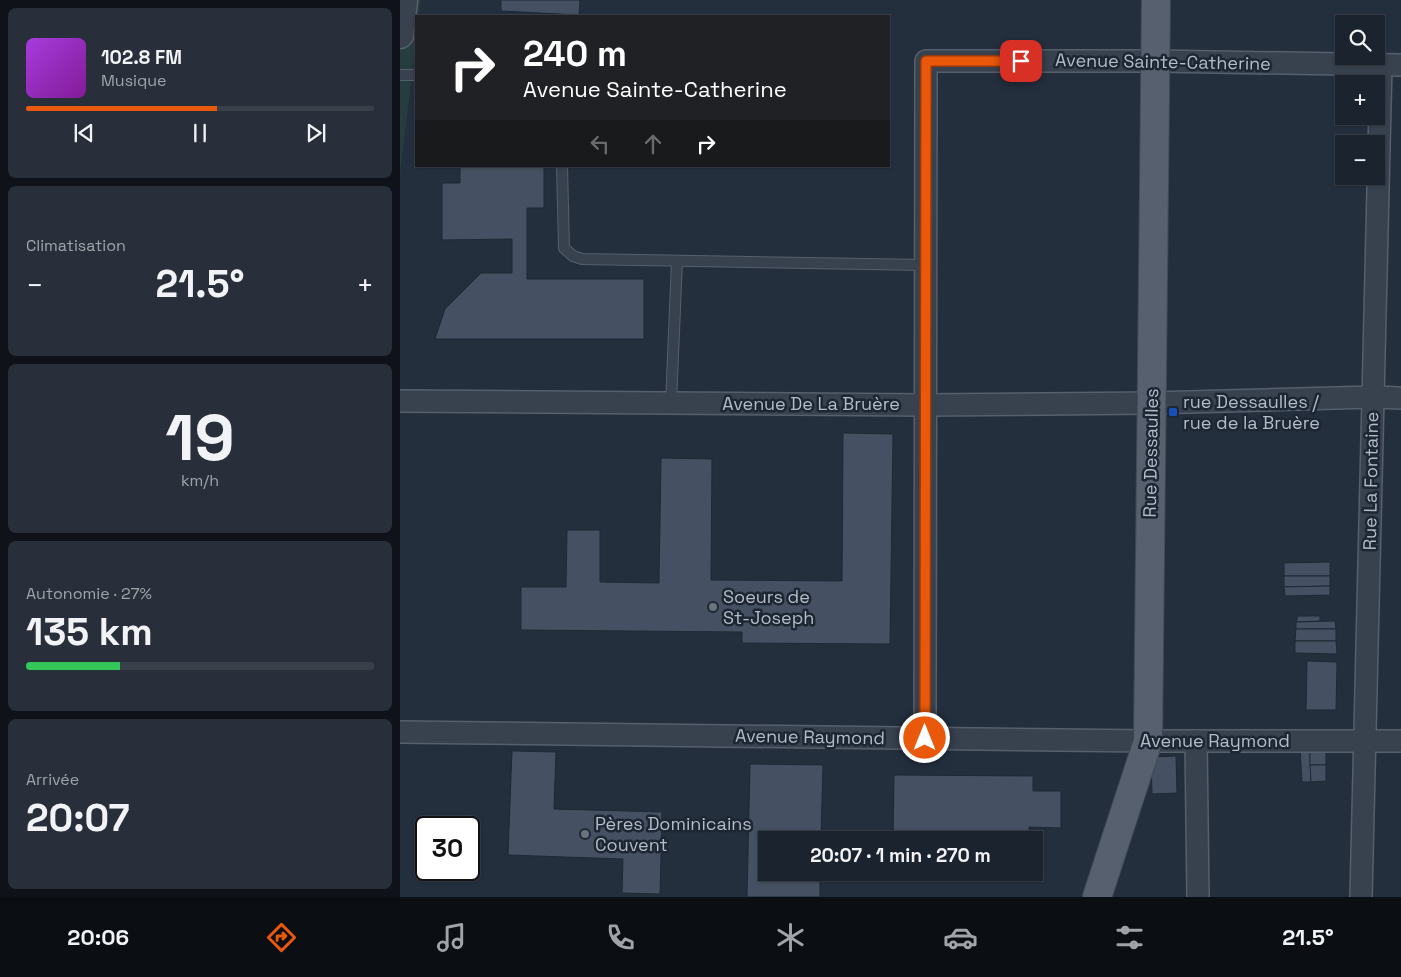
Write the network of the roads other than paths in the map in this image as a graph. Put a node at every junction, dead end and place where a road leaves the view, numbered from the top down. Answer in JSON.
{"nodes":[{"id":1,"x":404,"y":0,"type":"edge"},
{"id":2,"x":1156,"y":0,"type":"edge"},
{"id":3,"x":400,"y":34,"type":"edge"},
{"id":4,"x":1155,"y":61,"type":"junction"},
{"id":5,"x":1391,"y":65,"type":"edge"},
{"id":6,"x":400,"y":75,"type":"edge"},
{"id":7,"x":415,"y":75,"type":"edge"},
{"id":8,"x":562,"y":167,"type":"edge"},
{"id":9,"x":676,"y":261,"type":"junction"},
{"id":10,"x":926,"y":265,"type":"junction"},
{"id":11,"x":1373,"y":397,"type":"junction"},
{"id":12,"x":1401,"y":398,"type":"edge"},
{"id":13,"x":400,"y":400,"type":"edge"},
{"id":14,"x":671,"y":403,"type":"junction"},
{"id":15,"x":1152,"y":403,"type":"junction"},
{"id":16,"x":926,"y":405,"type":"junction"},
{"id":17,"x":400,"y":732,"type":"edge"},
{"id":18,"x":925,"y":738,"type":"junction"},
{"id":19,"x":1148,"y":741,"type":"junction"},
{"id":20,"x":1196,"y":741,"type":"junction"},
{"id":21,"x":1365,"y":741,"type":"junction"},
{"id":22,"x":1401,"y":741,"type":"edge"},
{"id":23,"x":1097,"y":897,"type":"edge"},
{"id":24,"x":1198,"y":897,"type":"edge"},
{"id":25,"x":1361,"y":897,"type":"edge"}],
"edges":[{"from":1,"to":3,"type":"street"},
{"from":2,"to":4,"type":"main road","name":"Rue Dessaulles"},
{"from":4,"to":5,"type":"street","name":"Avenue Sainte-Catherine"},
{"from":4,"to":10,"type":"street","name":"Avenue Sainte-Catherine"},
{"from":4,"to":15,"type":"main road","name":"Rue Dessaulles"},
{"from":5,"to":11,"type":"street","name":"Rue La Fontaine"},
{"from":6,"to":7,"type":"lane"},
{"from":8,"to":9,"type":"lane"},
{"from":9,"to":10,"type":"lane"},
{"from":9,"to":14,"type":"lane"},
{"from":10,"to":16,"type":"street"},
{"from":11,"to":12,"type":"street","name":"Avenue De La Bruère"},
{"from":11,"to":15,"type":"street","name":"Avenue De La Bruère"},
{"from":11,"to":21,"type":"street","name":"Rue La Fontaine"},
{"from":13,"to":14,"type":"street","name":"Avenue De La Bruère"},
{"from":14,"to":16,"type":"street","name":"Avenue De La Bruère"},
{"from":15,"to":16,"type":"street","name":"Avenue De La Bruère"},
{"from":15,"to":19,"type":"main road","name":"Rue Dessaulles"},
{"from":16,"to":18,"type":"street"},
{"from":17,"to":18,"type":"street","name":"Avenue Raymond"},
{"from":18,"to":19,"type":"street","name":"Avenue Raymond"},
{"from":19,"to":20,"type":"street","name":"Avenue Raymond"},
{"from":19,"to":23,"type":"main road","name":"Rue Dessaulles"},
{"from":20,"to":21,"type":"street","name":"Avenue Raymond"},
{"from":20,"to":24,"type":"street"},
{"from":21,"to":22,"type":"street","name":"Avenue Raymond"},
{"from":21,"to":25,"type":"street","name":"Rue La Fontaine"}]}
